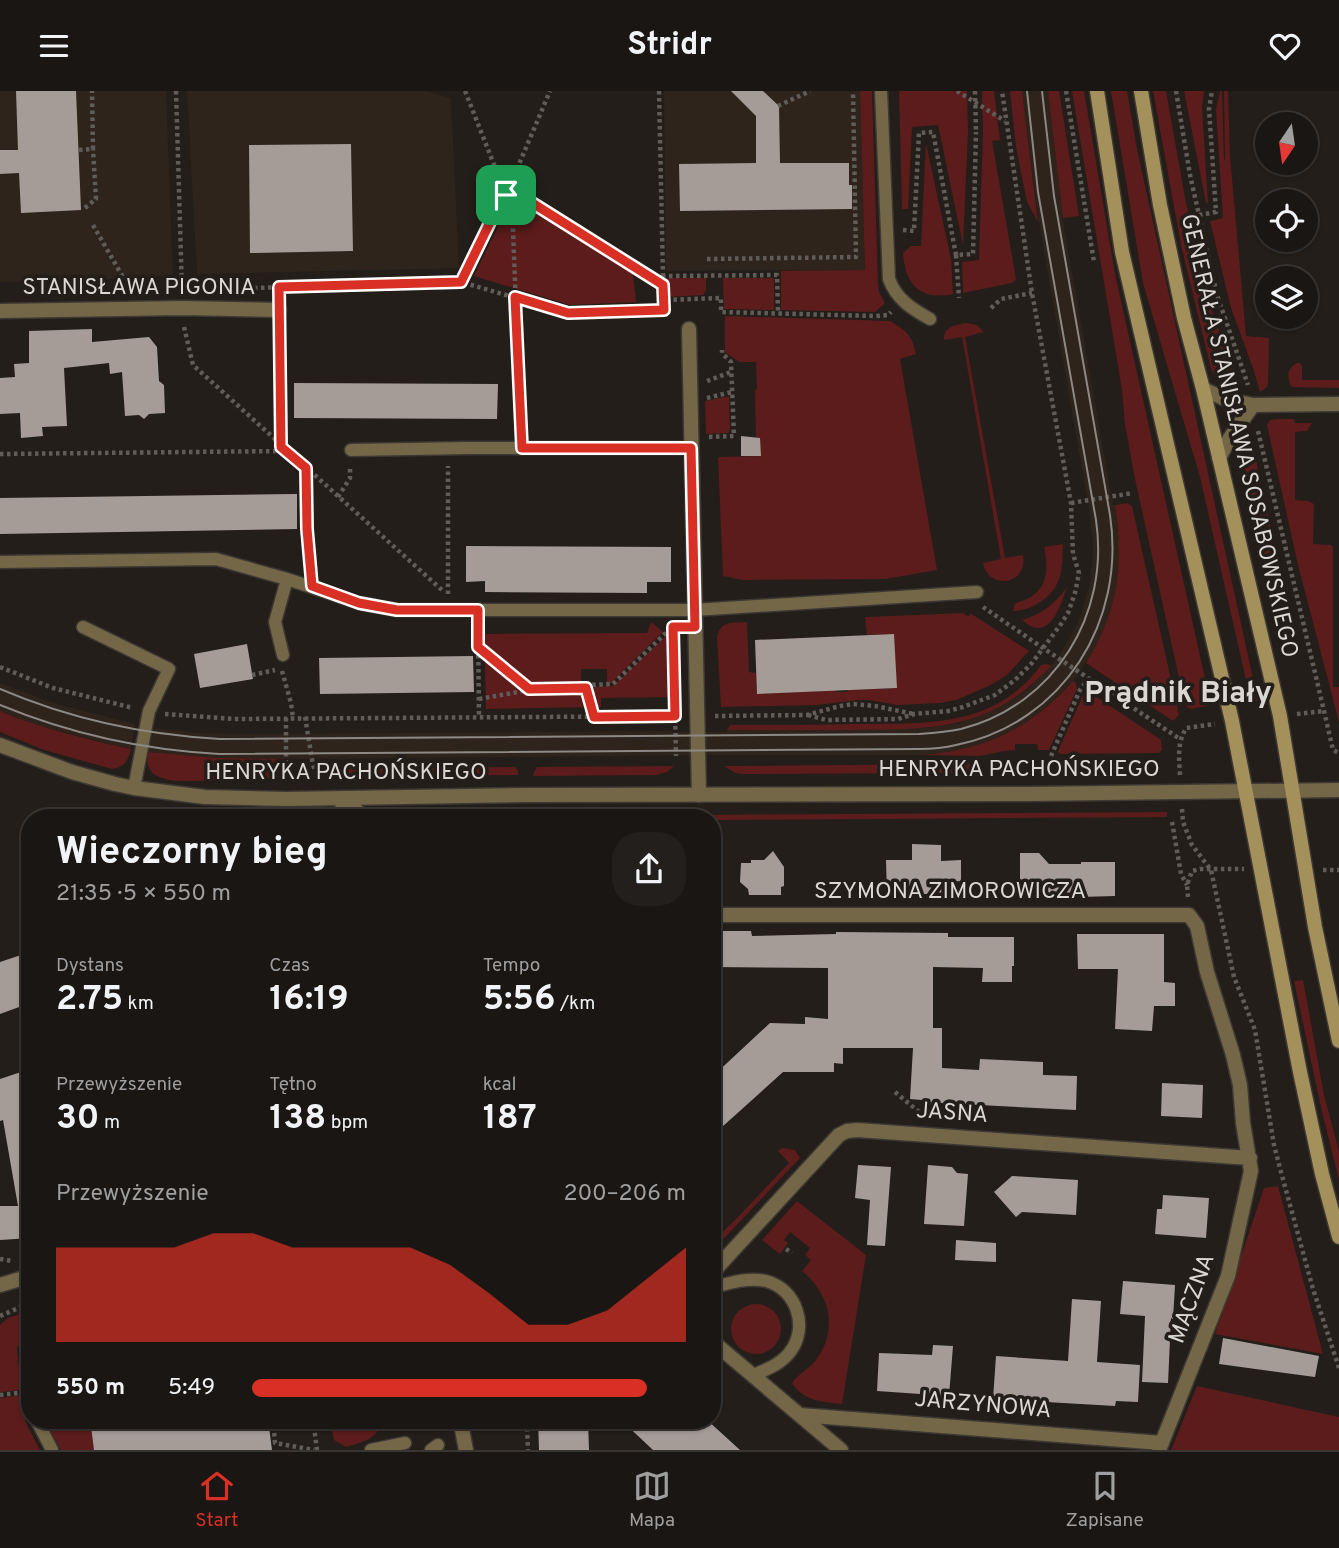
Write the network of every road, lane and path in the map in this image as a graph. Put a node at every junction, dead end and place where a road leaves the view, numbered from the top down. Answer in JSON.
{"nodes":[{"id":1,"x":92,"y":91,"type":"edge"},
{"id":2,"x":176,"y":91,"type":"edge"},
{"id":3,"x":465,"y":91,"type":"edge"},
{"id":4,"x":550,"y":91,"type":"edge"},
{"id":5,"x":659,"y":91,"type":"edge"},
{"id":6,"x":810,"y":91,"type":"edge"},
{"id":7,"x":853,"y":91,"type":"edge"},
{"id":8,"x":881,"y":91,"type":"edge"},
{"id":9,"x":957,"y":91,"type":"edge"},
{"id":10,"x":975,"y":91,"type":"edge"},
{"id":11,"x":1002,"y":91,"type":"edge"},
{"id":12,"x":1066,"y":91,"type":"edge"},
{"id":13,"x":1097,"y":91,"type":"edge"},
{"id":14,"x":1141,"y":91,"type":"edge"},
{"id":15,"x":1176,"y":91,"type":"edge"},
{"id":16,"x":1212,"y":91,"type":"edge"},
{"id":17,"x":779,"y":106,"type":"dead end"},
{"id":18,"x":1005,"y":121,"type":"junction"},
{"id":19,"x":93,"y":149,"type":"junction"},
{"id":20,"x":79,"y":150,"type":"dead end"},
{"id":21,"x":506,"y":195,"type":"junction"},
{"id":22,"x":85,"y":208,"type":"dead end"},
{"id":23,"x":1199,"y":215,"type":"junction"},
{"id":24,"x":93,"y":225,"type":"dead end"},
{"id":25,"x":898,"y":230,"type":"dead end"},
{"id":26,"x":956,"y":255,"type":"junction"},
{"id":27,"x":707,"y":259,"type":"dead end"},
{"id":28,"x":1094,"y":262,"type":"dead end"},
{"id":29,"x":663,"y":276,"type":"junction"},
{"id":30,"x":461,"y":282,"type":"junction"},
{"id":31,"x":663,"y":285,"type":"junction"},
{"id":32,"x":182,"y":290,"type":"dead end"},
{"id":33,"x":125,"y":291,"type":"dead end"},
{"id":34,"x":1032,"y":293,"type":"junction"},
{"id":35,"x":515,"y":297,"type":"junction"},
{"id":36,"x":959,"y":298,"type":"dead end"},
{"id":37,"x":664,"y":300,"type":"junction"},
{"id":38,"x":991,"y":308,"type":"dead end"},
{"id":39,"x":279,"y":310,"type":"junction"},
{"id":40,"x":0,"y":311,"type":"edge"},
{"id":41,"x":892,"y":312,"type":"dead end"},
{"id":42,"x":778,"y":313,"type":"junction"},
{"id":43,"x":930,"y":319,"type":"dead end"},
{"id":44,"x":183,"y":323,"type":"dead end"},
{"id":45,"x":689,"y":329,"type":"dead end"},
{"id":46,"x":722,"y":350,"type":"dead end"},
{"id":47,"x":732,"y":372,"type":"junction"},
{"id":48,"x":702,"y":382,"type":"dead end"},
{"id":49,"x":1203,"y":389,"type":"junction"},
{"id":50,"x":732,"y":393,"type":"junction"},
{"id":51,"x":703,"y":400,"type":"dead end"},
{"id":52,"x":1251,"y":400,"type":"junction"},
{"id":53,"x":1339,"y":404,"type":"edge"},
{"id":54,"x":1257,"y":424,"type":"dead end"},
{"id":55,"x":704,"y":437,"type":"dead end"},
{"id":56,"x":522,"y":448,"type":"junction"},
{"id":57,"x":691,"y":448,"type":"junction"},
{"id":58,"x":284,"y":449,"type":"junction"},
{"id":59,"x":351,"y":450,"type":"dead end"},
{"id":60,"x":0,"y":454,"type":"edge"},
{"id":61,"x":448,"y":457,"type":"dead end"},
{"id":62,"x":1219,"y":459,"type":"junction"},
{"id":63,"x":306,"y":468,"type":"junction"},
{"id":64,"x":346,"y":482,"type":"dead end"},
{"id":65,"x":1133,"y":493,"type":"dead end"},
{"id":66,"x":338,"y":497,"type":"junction"},
{"id":67,"x":1071,"y":503,"type":"junction"},
{"id":68,"x":0,"y":562,"type":"edge"},
{"id":69,"x":288,"y":579,"type":"junction"},
{"id":70,"x":312,"y":586,"type":"junction"},
{"id":71,"x":976,"y":592,"type":"dead end"},
{"id":72,"x":984,"y":608,"type":"dead end"},
{"id":73,"x":478,"y":610,"type":"junction"},
{"id":74,"x":694,"y":610,"type":"junction"},
{"id":75,"x":83,"y":627,"type":"dead end"},
{"id":76,"x":673,"y":627,"type":"junction"},
{"id":77,"x":695,"y":627,"type":"junction"},
{"id":78,"x":478,"y":647,"type":"junction"},
{"id":79,"x":1043,"y":648,"type":"junction"},
{"id":80,"x":283,"y":655,"type":"dead end"},
{"id":81,"x":0,"y":667,"type":"edge"},
{"id":82,"x":253,"y":675,"type":"dead end"},
{"id":83,"x":1088,"y":678,"type":"junction"},
{"id":84,"x":586,"y":688,"type":"junction"},
{"id":85,"x":529,"y":689,"type":"junction"},
{"id":86,"x":479,"y":699,"type":"junction"},
{"id":87,"x":149,"y":711,"type":"junction"},
{"id":88,"x":1324,"y":711,"type":"junction"},
{"id":89,"x":1301,"y":713,"type":"dead end"},
{"id":90,"x":914,"y":714,"type":"junction"},
{"id":91,"x":807,"y":715,"type":"junction"},
{"id":92,"x":678,"y":716,"type":"junction"},
{"id":93,"x":714,"y":716,"type":"dead end"},
{"id":94,"x":286,"y":717,"type":"junction"},
{"id":95,"x":293,"y":717,"type":"junction"},
{"id":96,"x":305,"y":717,"type":"junction"},
{"id":97,"x":479,"y":717,"type":"junction"},
{"id":98,"x":594,"y":717,"type":"junction"},
{"id":99,"x":1212,"y":724,"type":"dead end"},
{"id":100,"x":1180,"y":739,"type":"junction"},
{"id":101,"x":0,"y":745,"type":"edge"},
{"id":102,"x":1339,"y":753,"type":"edge"},
{"id":103,"x":1051,"y":756,"type":"dead end"},
{"id":104,"x":676,"y":757,"type":"dead end"},
{"id":105,"x":1179,"y":757,"type":"dead end"},
{"id":106,"x":286,"y":764,"type":"dead end"},
{"id":107,"x":134,"y":788,"type":"junction"},
{"id":108,"x":1247,"y":790,"type":"junction"},
{"id":109,"x":1294,"y":790,"type":"junction"},
{"id":110,"x":1339,"y":790,"type":"edge"},
{"id":111,"x":699,"y":795,"type":"junction"},
{"id":112,"x":346,"y":798,"type":"junction"},
{"id":113,"x":342,"y":809,"type":"edge"},
{"id":114,"x":355,"y":809,"type":"edge"},
{"id":115,"x":1172,"y":822,"type":"dead end"},
{"id":116,"x":1183,"y":822,"type":"dead end"},
{"id":117,"x":1236,"y":869,"type":"dead end"},
{"id":118,"x":1211,"y":870,"type":"junction"},
{"id":119,"x":1330,"y":870,"type":"dead end"},
{"id":120,"x":1339,"y":870,"type":"edge"},
{"id":121,"x":1187,"y":885,"type":"junction"},
{"id":122,"x":721,"y":915,"type":"edge"},
{"id":123,"x":1189,"y":915,"type":"junction"},
{"id":124,"x":1339,"y":1041,"type":"edge"},
{"id":125,"x":895,"y":1092,"type":"dead end"},
{"id":126,"x":932,"y":1103,"type":"dead end"},
{"id":127,"x":931,"y":1114,"type":"dead end"},
{"id":128,"x":980,"y":1121,"type":"dead end"},
{"id":129,"x":1250,"y":1158,"type":"junction"},
{"id":130,"x":1339,"y":1237,"type":"edge"},
{"id":131,"x":786,"y":1249,"type":"dead end"},
{"id":132,"x":792,"y":1253,"type":"dead end"},
{"id":133,"x":721,"y":1263,"type":"edge"},
{"id":134,"x":21,"y":1279,"type":"edge"},
{"id":135,"x":0,"y":1285,"type":"edge"},
{"id":136,"x":721,"y":1285,"type":"edge"},
{"id":137,"x":21,"y":1307,"type":"edge"},
{"id":138,"x":0,"y":1316,"type":"edge"},
{"id":139,"x":721,"y":1348,"type":"edge"},
{"id":140,"x":1339,"y":1368,"type":"edge"},
{"id":141,"x":754,"y":1375,"type":"junction"},
{"id":142,"x":21,"y":1392,"type":"edge"},
{"id":143,"x":0,"y":1395,"type":"edge"},
{"id":144,"x":800,"y":1415,"type":"junction"},
{"id":145,"x":41,"y":1429,"type":"edge"},
{"id":146,"x":274,"y":1429,"type":"edge"},
{"id":147,"x":314,"y":1429,"type":"edge"},
{"id":148,"x":462,"y":1429,"type":"edge"},
{"id":149,"x":527,"y":1429,"type":"edge"},
{"id":150,"x":405,"y":1443,"type":"dead end"},
{"id":151,"x":1161,"y":1447,"type":"edge"},
{"id":152,"x":52,"y":1450,"type":"edge"},
{"id":153,"x":315,"y":1450,"type":"edge"},
{"id":154,"x":372,"y":1450,"type":"edge"},
{"id":155,"x":466,"y":1450,"type":"edge"},
{"id":156,"x":528,"y":1450,"type":"edge"},
{"id":157,"x":841,"y":1450,"type":"edge"}],
"edges":[{"from":1,"to":19,"type":"path"},
{"from":2,"to":32,"type":"path"},
{"from":3,"to":21,"type":"path"},
{"from":4,"to":21,"type":"path"},
{"from":5,"to":29,"type":"path"},
{"from":6,"to":17,"type":"path"},
{"from":7,"to":27,"type":"path"},
{"from":8,"to":43,"type":"lane"},
{"from":9,"to":18,"type":"path"},
{"from":10,"to":26,"type":"path","bridge":true},
{"from":11,"to":18,"type":"path"},
{"from":12,"to":28,"type":"path"},
{"from":13,"to":108,"type":"main road"},
{"from":14,"to":49,"type":"main road","name":"GENERAŁA STANISŁAWA SOSABOWSKIEGO"},
{"from":15,"to":23,"type":"path"},
{"from":16,"to":23,"type":"path"},
{"from":18,"to":34,"type":"path"},
{"from":19,"to":20,"type":"path"},
{"from":19,"to":22,"type":"path"},
{"from":21,"to":30,"type":"path"},
{"from":21,"to":31,"type":"path"},
{"from":21,"to":35,"type":"path"},
{"from":23,"to":52,"type":"path"},
{"from":24,"to":33,"type":"path"},
{"from":25,"to":26,"type":"path"},
{"from":26,"to":36,"type":"path"},
{"from":29,"to":31,"type":"path"},
{"from":29,"to":42,"type":"path"},
{"from":30,"to":35,"type":"path"},
{"from":30,"to":39,"type":"path"},
{"from":31,"to":37,"type":"path"},
{"from":34,"to":38,"type":"path"},
{"from":34,"to":67,"type":"path"},
{"from":35,"to":37,"type":"path"},
{"from":35,"to":56,"type":"path"},
{"from":37,"to":42,"type":"path"},
{"from":39,"to":40,"type":"street","name":"STANISŁAWA PIGONIA"},
{"from":39,"to":58,"type":"path"},
{"from":41,"to":42,"type":"path"},
{"from":44,"to":58,"type":"path"},
{"from":45,"to":57,"type":"street"},
{"from":46,"to":47,"type":"path"},
{"from":47,"to":48,"type":"path"},
{"from":47,"to":50,"type":"path"},
{"from":49,"to":52,"type":"street"},
{"from":49,"to":62,"type":"main road","name":"GENERAŁA STANISŁAWA SOSABOWSKIEGO"},
{"from":50,"to":51,"type":"path"},
{"from":50,"to":55,"type":"path"},
{"from":52,"to":53,"type":"street"},
{"from":52,"to":62,"type":"street"},
{"from":54,"to":88,"type":"path"},
{"from":56,"to":57,"type":"lane"},
{"from":56,"to":59,"type":"lane"},
{"from":57,"to":74,"type":"street"},
{"from":58,"to":60,"type":"path"},
{"from":58,"to":63,"type":"path"},
{"from":61,"to":66,"type":"path"},
{"from":62,"to":109,"type":"main road","name":"GENERAŁA STANISŁAWA SOSABOWSKIEGO"},
{"from":63,"to":66,"type":"path"},
{"from":63,"to":70,"type":"path"},
{"from":64,"to":66,"type":"path"},
{"from":65,"to":67,"type":"path"},
{"from":67,"to":79,"type":"path"},
{"from":68,"to":69,"type":"lane"},
{"from":69,"to":70,"type":"lane"},
{"from":69,"to":80,"type":"lane"},
{"from":70,"to":73,"type":"lane"},
{"from":71,"to":74,"type":"lane"},
{"from":72,"to":79,"type":"path"},
{"from":73,"to":74,"type":"lane"},
{"from":73,"to":78,"type":"path"},
{"from":74,"to":77,"type":"street"},
{"from":75,"to":87,"type":"lane"},
{"from":76,"to":77,"type":"path"},
{"from":76,"to":84,"type":"path"},
{"from":76,"to":92,"type":"path"},
{"from":77,"to":111,"type":"street"},
{"from":78,"to":85,"type":"path"},
{"from":78,"to":86,"type":"path"},
{"from":79,"to":83,"type":"path"},
{"from":79,"to":90,"type":"path"},
{"from":81,"to":87,"type":"path"},
{"from":82,"to":95,"type":"path"},
{"from":83,"to":100,"type":"path"},
{"from":83,"to":103,"type":"path"},
{"from":84,"to":85,"type":"path"},
{"from":84,"to":98,"type":"path"},
{"from":85,"to":86,"type":"path"},
{"from":86,"to":97,"type":"path"},
{"from":87,"to":94,"type":"path"},
{"from":87,"to":107,"type":"lane"},
{"from":88,"to":89,"type":"path"},
{"from":88,"to":102,"type":"path"},
{"from":90,"to":91,"type":"path"},
{"from":90,"to":91,"type":"path"},
{"from":91,"to":93,"type":"path"},
{"from":92,"to":98,"type":"path"},
{"from":92,"to":104,"type":"path"},
{"from":94,"to":95,"type":"path"},
{"from":94,"to":106,"type":"path"},
{"from":95,"to":96,"type":"path"},
{"from":96,"to":97,"type":"path"},
{"from":96,"to":112,"type":"path"},
{"from":97,"to":98,"type":"path"},
{"from":99,"to":100,"type":"path"},
{"from":100,"to":105,"type":"path"},
{"from":101,"to":107,"type":"street","name":"HENRYKA PACHOŃSKIEGO"},
{"from":107,"to":112,"type":"street","name":"HENRYKA PACHOŃSKIEGO"},
{"from":108,"to":109,"type":"street","name":"HENRYKA PACHOŃSKIEGO"},
{"from":108,"to":111,"type":"street","name":"HENRYKA PACHOŃSKIEGO"},
{"from":108,"to":130,"type":"main road"},
{"from":109,"to":110,"type":"street","name":"HENRYKA PACHOŃSKIEGO"},
{"from":109,"to":124,"type":"main road","name":"GENERAŁA STANISŁAWA SOSABOWSKIEGO"},
{"from":111,"to":112,"type":"street","name":"HENRYKA PACHOŃSKIEGO"},
{"from":112,"to":113,"type":"street"},
{"from":112,"to":114,"type":"street"},
{"from":115,"to":121,"type":"path"},
{"from":116,"to":118,"type":"path"},
{"from":117,"to":118,"type":"path"},
{"from":118,"to":121,"type":"path"},
{"from":118,"to":140,"type":"path"},
{"from":119,"to":120,"type":"path"},
{"from":121,"to":123,"type":"path"},
{"from":122,"to":123,"type":"street","name":"SZYMONA ZIMOROWICZA"},
{"from":123,"to":129,"type":"street","name":"MĄCZNA"},
{"from":125,"to":128,"type":"path"},
{"from":126,"to":127,"type":"path"},
{"from":129,"to":133,"type":"street","name":"JASNA"},
{"from":129,"to":151,"type":"street","name":"MĄCZNA"},
{"from":131,"to":132,"type":"path"},
{"from":134,"to":135,"type":"street"},
{"from":136,"to":141,"type":"lane"},
{"from":137,"to":138,"type":"path"},
{"from":139,"to":141,"type":"street"},
{"from":141,"to":144,"type":"street"},
{"from":142,"to":143,"type":"path"},
{"from":144,"to":151,"type":"street","name":"JARZYNOWA"},
{"from":144,"to":157,"type":"street"},
{"from":145,"to":152,"type":"lane"},
{"from":146,"to":153,"type":"path"},
{"from":147,"to":153,"type":"path"},
{"from":148,"to":155,"type":"street"},
{"from":149,"to":156,"type":"path"},
{"from":150,"to":154,"type":"lane"}]}
